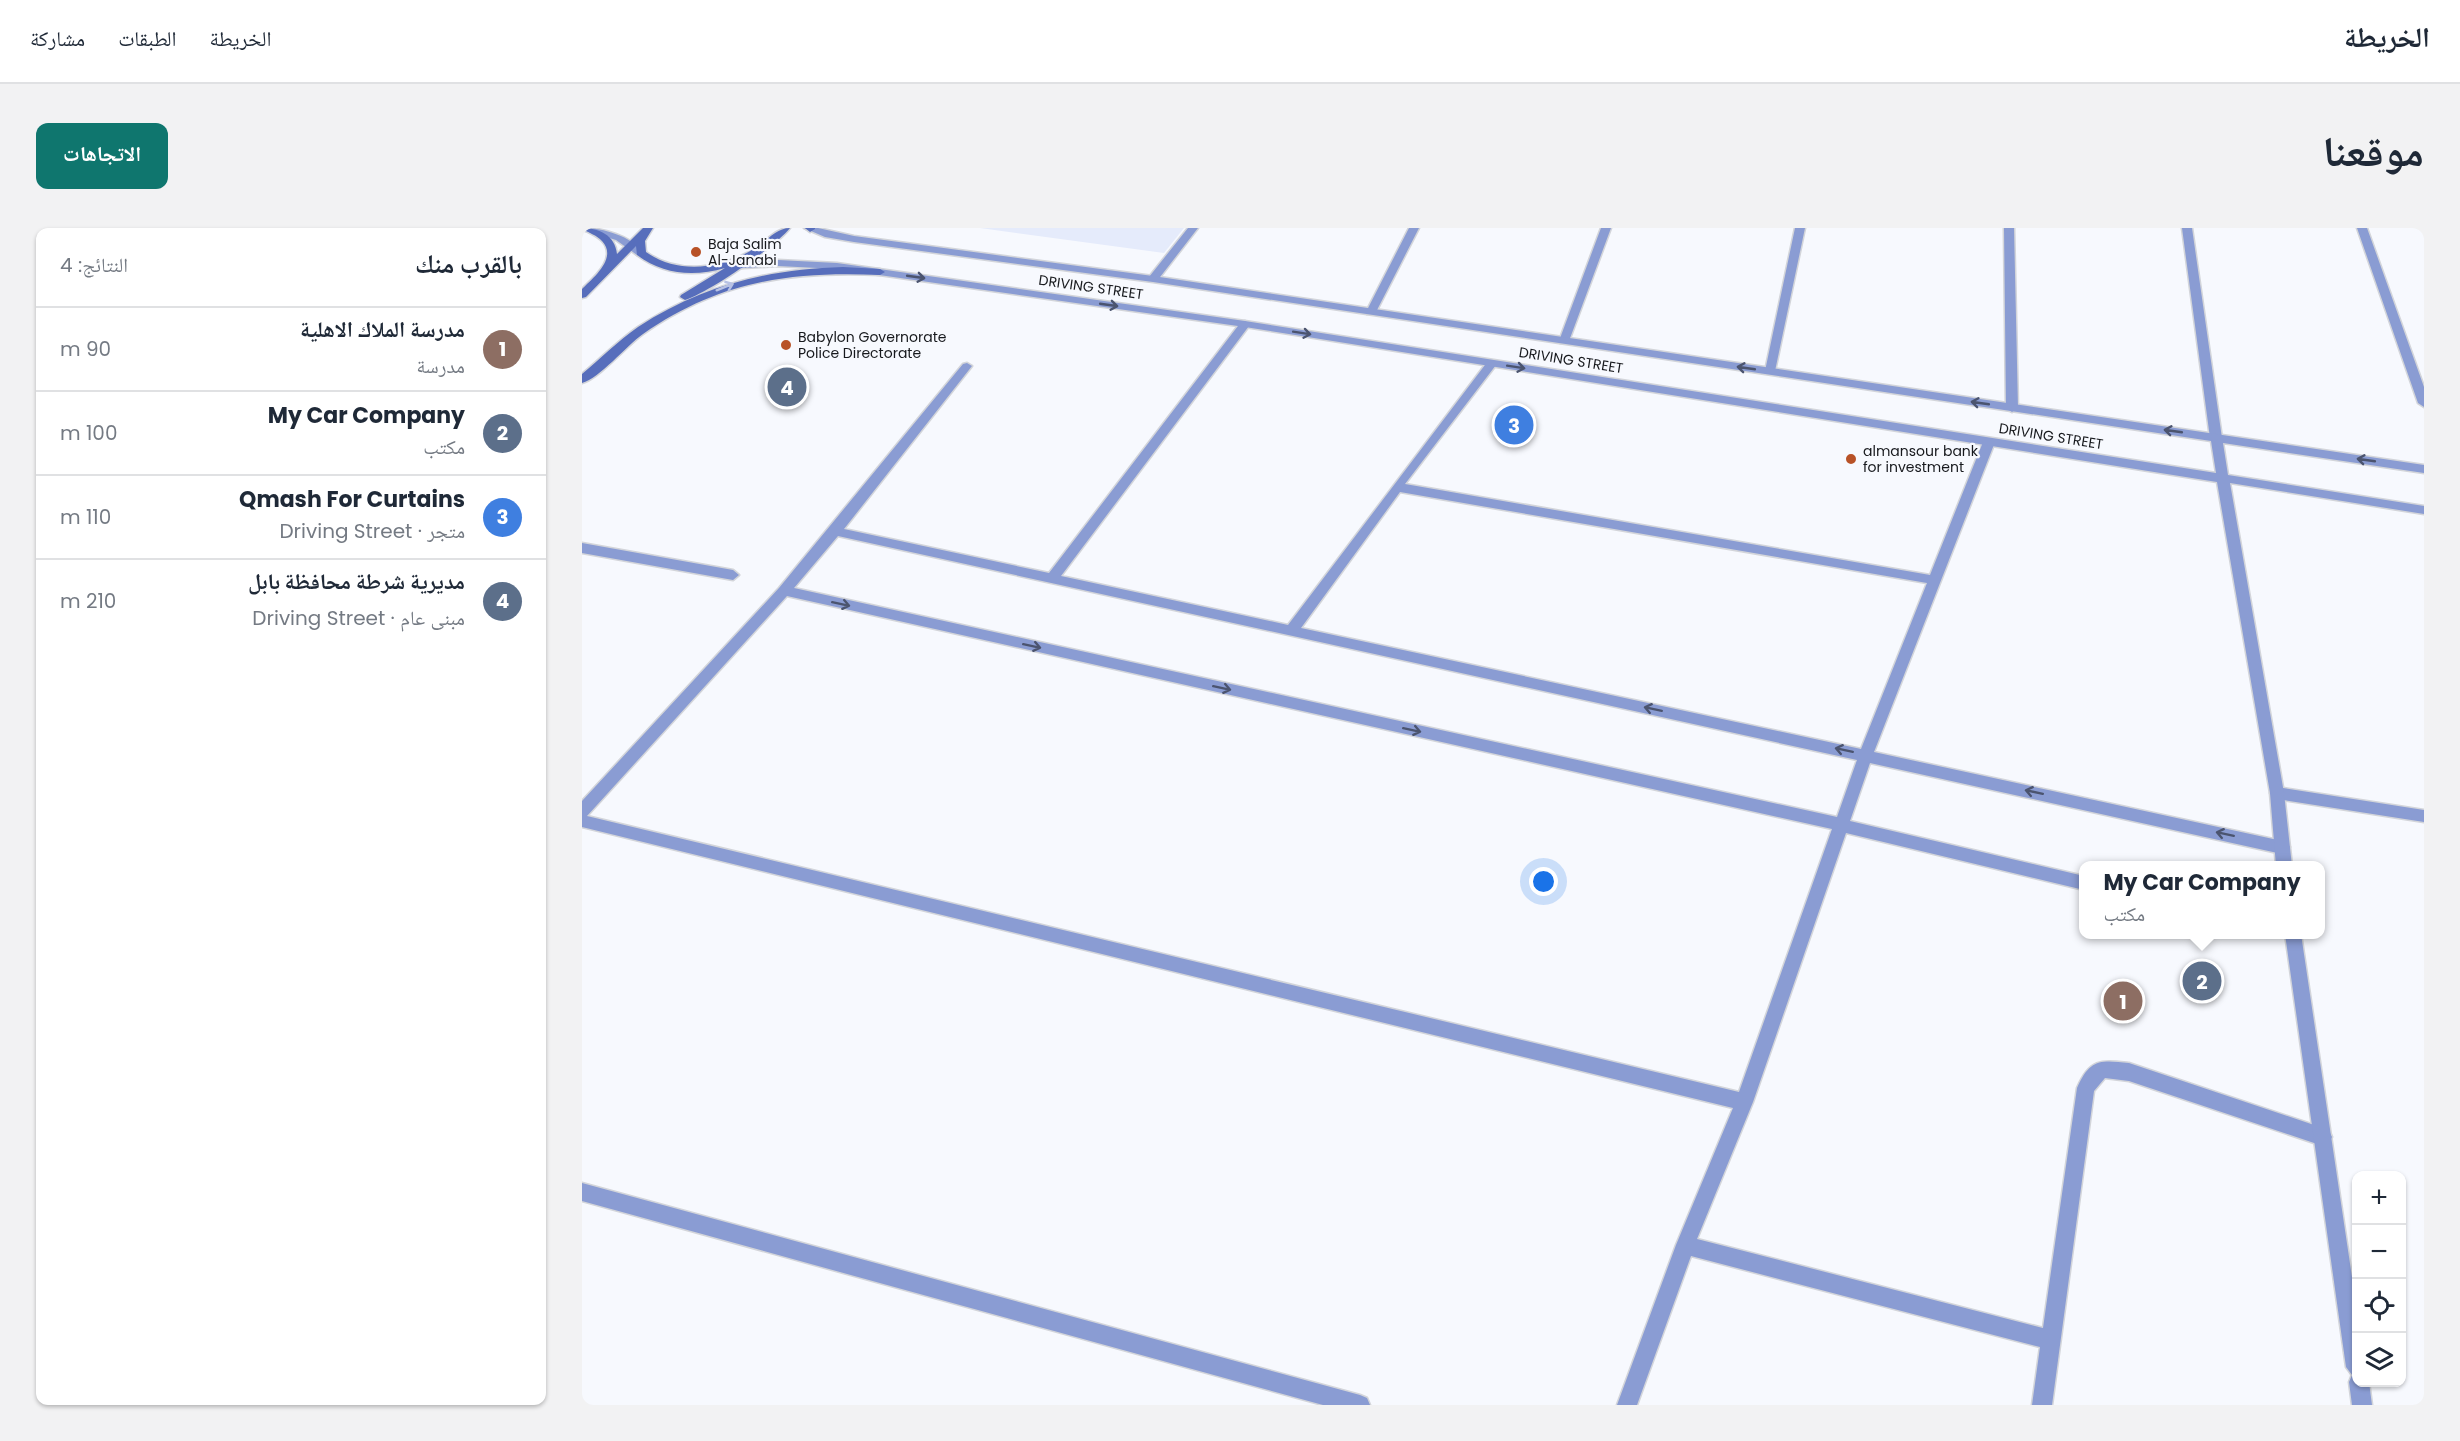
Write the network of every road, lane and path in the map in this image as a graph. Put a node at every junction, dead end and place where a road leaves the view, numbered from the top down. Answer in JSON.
{"nodes":[{"id":1,"x":586,"y":228,"type":"edge"},
{"id":2,"x":648,"y":228,"type":"edge"},
{"id":3,"x":785,"y":228,"type":"edge"},
{"id":4,"x":810,"y":228,"type":"edge"},
{"id":5,"x":1193,"y":228,"type":"edge"},
{"id":6,"x":1414,"y":228,"type":"edge"},
{"id":7,"x":1606,"y":228,"type":"edge"},
{"id":8,"x":1800,"y":228,"type":"edge"},
{"id":9,"x":2009,"y":228,"type":"edge"},
{"id":10,"x":2187,"y":228,"type":"edge"},
{"id":11,"x":2362,"y":228,"type":"edge"},
{"id":12,"x":631,"y":246,"type":"junction"},
{"id":13,"x":641,"y":253,"type":"junction"},
{"id":14,"x":753,"y":255,"type":"junction"},
{"id":15,"x":733,"y":266,"type":"junction"},
{"id":16,"x":712,"y":268,"type":"junction"},
{"id":17,"x":880,"y":272,"type":"junction"},
{"id":18,"x":601,"y":277,"type":"junction"},
{"id":19,"x":1153,"y":279,"type":"junction"},
{"id":20,"x":582,"y":295,"type":"edge"},
{"id":21,"x":1371,"y":312,"type":"junction"},
{"id":22,"x":1245,"y":324,"type":"junction"},
{"id":23,"x":636,"y":334,"type":"junction"},
{"id":24,"x":1564,"y":341,"type":"junction"},
{"id":25,"x":1492,"y":363,"type":"junction"},
{"id":26,"x":967,"y":366,"type":"dead end"},
{"id":27,"x":1770,"y":371,"type":"junction"},
{"id":28,"x":582,"y":380,"type":"edge"},
{"id":29,"x":2424,"y":403,"type":"edge"},
{"id":30,"x":2012,"y":408,"type":"junction"},
{"id":31,"x":2216,"y":438,"type":"junction"},
{"id":32,"x":1989,"y":442,"type":"junction"},
{"id":33,"x":2424,"y":469,"type":"edge"},
{"id":34,"x":2223,"y":479,"type":"junction"},
{"id":35,"x":1397,"y":487,"type":"junction"},
{"id":36,"x":2424,"y":510,"type":"edge"},
{"id":37,"x":835,"y":531,"type":"junction"},
{"id":38,"x":582,"y":548,"type":"edge"},
{"id":39,"x":733,"y":575,"type":"dead end"},
{"id":40,"x":1052,"y":578,"type":"junction"},
{"id":41,"x":1934,"y":580,"type":"junction"},
{"id":42,"x":784,"y":591,"type":"junction"},
{"id":43,"x":1292,"y":630,"type":"junction"},
{"id":44,"x":1866,"y":755,"type":"junction"},
{"id":45,"x":2277,"y":793,"type":"junction"},
{"id":46,"x":582,"y":810,"type":"edge"},
{"id":47,"x":2424,"y":816,"type":"edge"},
{"id":48,"x":582,"y":821,"type":"edge"},
{"id":49,"x":1842,"y":825,"type":"junction"},
{"id":50,"x":2282,"y":847,"type":"junction"},
{"id":51,"x":2283,"y":861,"type":"edge"},
{"id":52,"x":2079,"y":882,"type":"edge"},
{"id":53,"x":2294,"y":939,"type":"edge"},
{"id":54,"x":1744,"y":1102,"type":"junction"},
{"id":55,"x":2323,"y":1137,"type":"junction"},
{"id":56,"x":582,"y":1192,"type":"edge"},
{"id":57,"x":1685,"y":1245,"type":"junction"},
{"id":58,"x":2352,"y":1339,"type":"edge"},
{"id":59,"x":2050,"y":1340,"type":"junction"},
{"id":60,"x":2360,"y":1387,"type":"edge"},
{"id":61,"x":1360,"y":1405,"type":"edge"},
{"id":62,"x":1627,"y":1405,"type":"edge"},
{"id":63,"x":2042,"y":1405,"type":"edge"},
{"id":64,"x":2362,"y":1405,"type":"edge"}],
"edges":[{"from":1,"to":12,"type":"street"},
{"from":1,"to":18,"type":"main road"},
{"from":2,"to":12,"type":"main road"},
{"from":2,"to":13,"type":"main road"},
{"from":3,"to":14,"type":"main road"},
{"from":4,"to":19,"type":"street","name":"DRIVING STREET"},
{"from":5,"to":19,"type":"street"},
{"from":6,"to":21,"type":"street"},
{"from":7,"to":24,"type":"street"},
{"from":8,"to":27,"type":"street"},
{"from":9,"to":30,"type":"street"},
{"from":10,"to":31,"type":"street"},
{"from":11,"to":29,"type":"street"},
{"from":12,"to":13,"type":"street"},
{"from":12,"to":18,"type":"main road"},
{"from":13,"to":16,"type":"main road"},
{"from":14,"to":15,"type":"main road"},
{"from":14,"to":16,"type":"main road"},
{"from":15,"to":16,"type":"street","name":"DRIVING STREET"},
{"from":15,"to":17,"type":"street","name":"DRIVING STREET"},
{"from":15,"to":23,"type":"main road"},
{"from":17,"to":22,"type":"street","name":"DRIVING STREET","one_way":true},
{"from":23,"to":17,"type":"main road","one_way":true},
{"from":18,"to":20,"type":"main road"},
{"from":19,"to":21,"type":"street","name":"DRIVING STREET"},
{"from":21,"to":24,"type":"street","name":"DRIVING STREET"},
{"from":22,"to":25,"type":"street","name":"DRIVING STREET","one_way":true},
{"from":22,"to":40,"type":"street"},
{"from":23,"to":28,"type":"main road"},
{"from":27,"to":24,"type":"street","name":"DRIVING STREET","one_way":true},
{"from":25,"to":32,"type":"street","name":"DRIVING STREET","one_way":true},
{"from":25,"to":35,"type":"street"},
{"from":26,"to":37,"type":"street"},
{"from":30,"to":27,"type":"street","name":"DRIVING STREET","one_way":true},
{"from":31,"to":30,"type":"street","name":"DRIVING STREET","one_way":true},
{"from":33,"to":31,"type":"street","name":"DRIVING STREET","one_way":true},
{"from":31,"to":34,"type":"street"},
{"from":32,"to":34,"type":"street","name":"DRIVING STREET"},
{"from":32,"to":41,"type":"street"},
{"from":34,"to":36,"type":"street","name":"DRIVING STREET"},
{"from":34,"to":45,"type":"street"},
{"from":35,"to":41,"type":"street"},
{"from":35,"to":43,"type":"street"},
{"from":37,"to":40,"type":"street"},
{"from":37,"to":42,"type":"street"},
{"from":38,"to":39,"type":"street"},
{"from":40,"to":43,"type":"street"},
{"from":41,"to":44,"type":"street"},
{"from":42,"to":46,"type":"street"},
{"from":42,"to":49,"type":"street","one_way":true},
{"from":44,"to":43,"type":"street","one_way":true},
{"from":44,"to":49,"type":"street"},
{"from":50,"to":44,"type":"street","one_way":true},
{"from":45,"to":47,"type":"street"},
{"from":45,"to":50,"type":"street"},
{"from":48,"to":54,"type":"street"},
{"from":49,"to":52,"type":"street"},
{"from":49,"to":54,"type":"street"},
{"from":50,"to":51,"type":"street"},
{"from":53,"to":55,"type":"street"},
{"from":54,"to":57,"type":"street"},
{"from":55,"to":58,"type":"street"},
{"from":55,"to":59,"type":"street"},
{"from":56,"to":61,"type":"street"},
{"from":57,"to":59,"type":"street"},
{"from":57,"to":62,"type":"street"},
{"from":59,"to":63,"type":"street"},
{"from":60,"to":64,"type":"street"}]}
